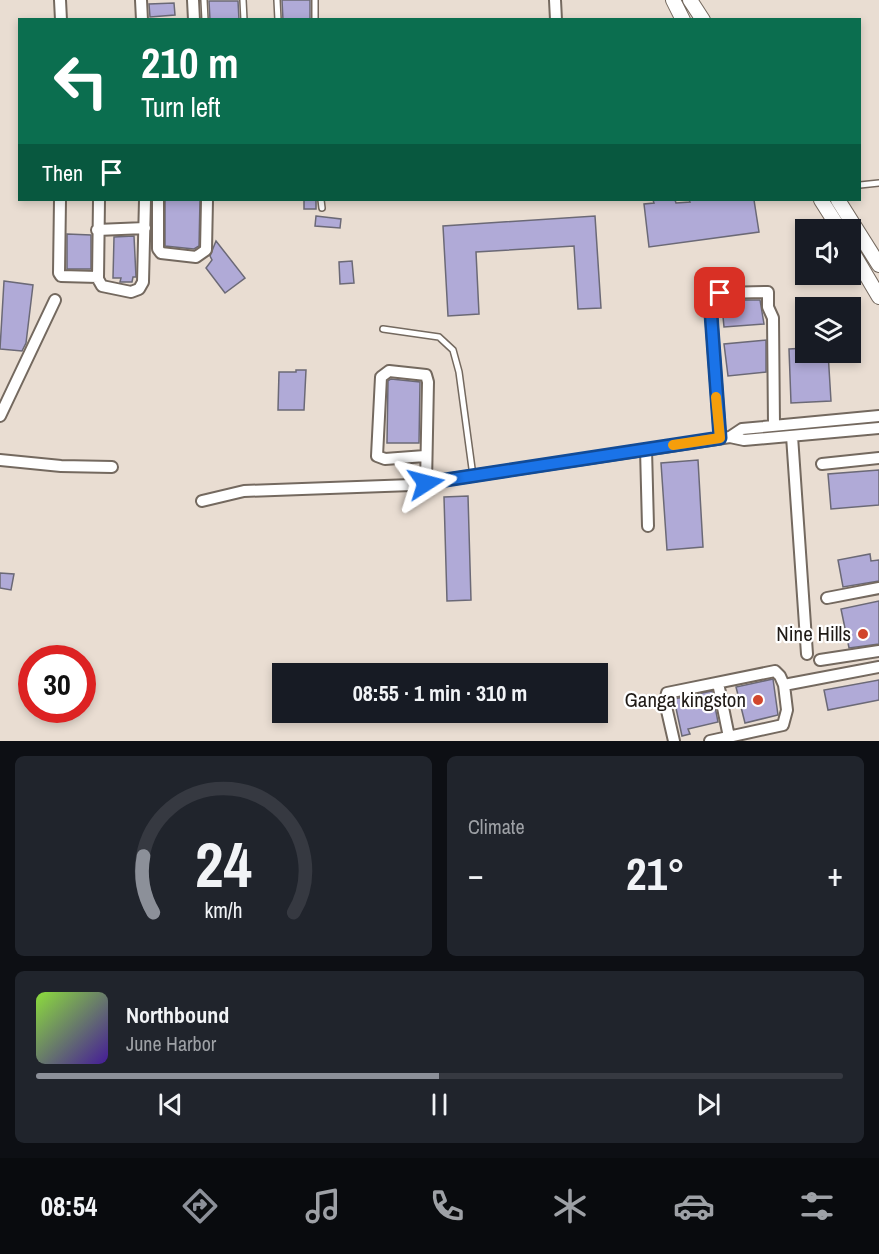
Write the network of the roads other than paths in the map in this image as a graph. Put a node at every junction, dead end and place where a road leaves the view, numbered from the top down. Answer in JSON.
{"nodes":[{"id":1,"x":60,"y":0,"type":"edge"},
{"id":2,"x":141,"y":0,"type":"edge"},
{"id":3,"x":193,"y":0,"type":"edge"},
{"id":4,"x":204,"y":0,"type":"edge"},
{"id":5,"x":243,"y":0,"type":"edge"},
{"id":6,"x":277,"y":0,"type":"edge"},
{"id":7,"x":315,"y":0,"type":"edge"},
{"id":8,"x":555,"y":0,"type":"edge"},
{"id":9,"x":673,"y":0,"type":"edge"},
{"id":10,"x":690,"y":0,"type":"edge"},
{"id":11,"x":61,"y":18,"type":"edge"},
{"id":12,"x":142,"y":18,"type":"edge"},
{"id":13,"x":194,"y":18,"type":"edge"},
{"id":14,"x":205,"y":18,"type":"edge"},
{"id":15,"x":244,"y":18,"type":"edge"},
{"id":16,"x":278,"y":18,"type":"edge"},
{"id":17,"x":315,"y":18,"type":"edge"},
{"id":18,"x":556,"y":18,"type":"edge"},
{"id":19,"x":682,"y":18,"type":"edge"},
{"id":20,"x":702,"y":18,"type":"edge"},
{"id":21,"x":879,"y":183,"type":"edge"},
{"id":22,"x":861,"y":185,"type":"edge"},
{"id":23,"x":60,"y":201,"type":"edge"},
{"id":24,"x":99,"y":201,"type":"edge"},
{"id":25,"x":145,"y":201,"type":"edge"},
{"id":26,"x":158,"y":201,"type":"edge"},
{"id":27,"x":207,"y":201,"type":"edge"},
{"id":28,"x":321,"y":201,"type":"edge"},
{"id":29,"x":822,"y":201,"type":"edge"},
{"id":30,"x":839,"y":201,"type":"edge"},
{"id":31,"x":322,"y":208,"type":"dead end"},
{"id":32,"x":833,"y":219,"type":"edge"},
{"id":33,"x":145,"y":228,"type":"junction"},
{"id":34,"x":97,"y":230,"type":"junction"},
{"id":35,"x":879,"y":264,"type":"edge"},
{"id":36,"x":861,"y":267,"type":"edge"},
{"id":37,"x":98,"y":277,"type":"junction"},
{"id":38,"x":879,"y":297,"type":"edge"},
{"id":39,"x":55,"y":300,"type":"dead end"},
{"id":40,"x":383,"y":329,"type":"dead end"},
{"id":41,"x":0,"y":416,"type":"edge"},
{"id":42,"x":879,"y":416,"type":"edge"},
{"id":43,"x":774,"y":425,"type":"junction"},
{"id":44,"x":879,"y":428,"type":"edge"},
{"id":45,"x":792,"y":436,"type":"junction"},
{"id":46,"x":725,"y":437,"type":"junction"},
{"id":47,"x":646,"y":449,"type":"junction"},
{"id":48,"x":425,"y":456,"type":"junction"},
{"id":49,"x":879,"y":458,"type":"edge"},
{"id":50,"x":0,"y":460,"type":"edge"},
{"id":51,"x":822,"y":464,"type":"dead end"},
{"id":52,"x":112,"y":467,"type":"dead end"},
{"id":53,"x":473,"y":476,"type":"junction"},
{"id":54,"x":426,"y":483,"type":"junction"},
{"id":55,"x":202,"y":501,"type":"dead end"},
{"id":56,"x":648,"y":526,"type":"dead end"},
{"id":57,"x":879,"y":588,"type":"edge"},
{"id":58,"x":827,"y":598,"type":"dead end"},
{"id":59,"x":879,"y":651,"type":"edge"},
{"id":60,"x":807,"y":654,"type":"dead end"},
{"id":61,"x":820,"y":660,"type":"dead end"},
{"id":62,"x":879,"y":667,"type":"edge"},
{"id":63,"x":718,"y":683,"type":"junction"},
{"id":64,"x":784,"y":685,"type":"junction"},
{"id":65,"x":729,"y":737,"type":"junction"},
{"id":66,"x":674,"y":741,"type":"edge"},
{"id":67,"x":710,"y":741,"type":"edge"}],
"edges":[{"from":1,"to":11,"type":"street"},
{"from":2,"to":12,"type":"street"},
{"from":3,"to":13,"type":"street"},
{"from":4,"to":14,"type":"lane"},
{"from":5,"to":15,"type":"lane"},
{"from":6,"to":16,"type":"lane"},
{"from":7,"to":17,"type":"lane"},
{"from":8,"to":18,"type":"street"},
{"from":9,"to":19,"type":"street"},
{"from":10,"to":20,"type":"street"},
{"from":21,"to":22,"type":"lane"},
{"from":23,"to":37,"type":"street"},
{"from":24,"to":34,"type":"street"},
{"from":25,"to":33,"type":"street"},
{"from":26,"to":27,"type":"street"},
{"from":28,"to":31,"type":"lane"},
{"from":29,"to":32,"type":"street"},
{"from":30,"to":35,"type":"street"},
{"from":33,"to":34,"type":"street"},
{"from":33,"to":37,"type":"street"},
{"from":34,"to":37,"type":"street"},
{"from":36,"to":38,"type":"street"},
{"from":39,"to":41,"type":"street"},
{"from":40,"to":53,"type":"lane"},
{"from":42,"to":43,"type":"street"},
{"from":43,"to":46,"type":"street"},
{"from":43,"to":46,"type":"street"},
{"from":44,"to":45,"type":"street"},
{"from":45,"to":46,"type":"street"},
{"from":45,"to":60,"type":"street"},
{"from":46,"to":47,"type":"street"},
{"from":47,"to":53,"type":"street"},
{"from":47,"to":56,"type":"street"},
{"from":48,"to":48,"type":"street"},
{"from":48,"to":54,"type":"street"},
{"from":49,"to":51,"type":"street"},
{"from":50,"to":52,"type":"street"},
{"from":53,"to":54,"type":"street"},
{"from":54,"to":55,"type":"street"},
{"from":57,"to":58,"type":"street"},
{"from":59,"to":61,"type":"street"},
{"from":62,"to":64,"type":"street"},
{"from":63,"to":64,"type":"street"},
{"from":63,"to":65,"type":"street"},
{"from":63,"to":66,"type":"street"},
{"from":64,"to":65,"type":"street"},
{"from":65,"to":67,"type":"street"}]}
